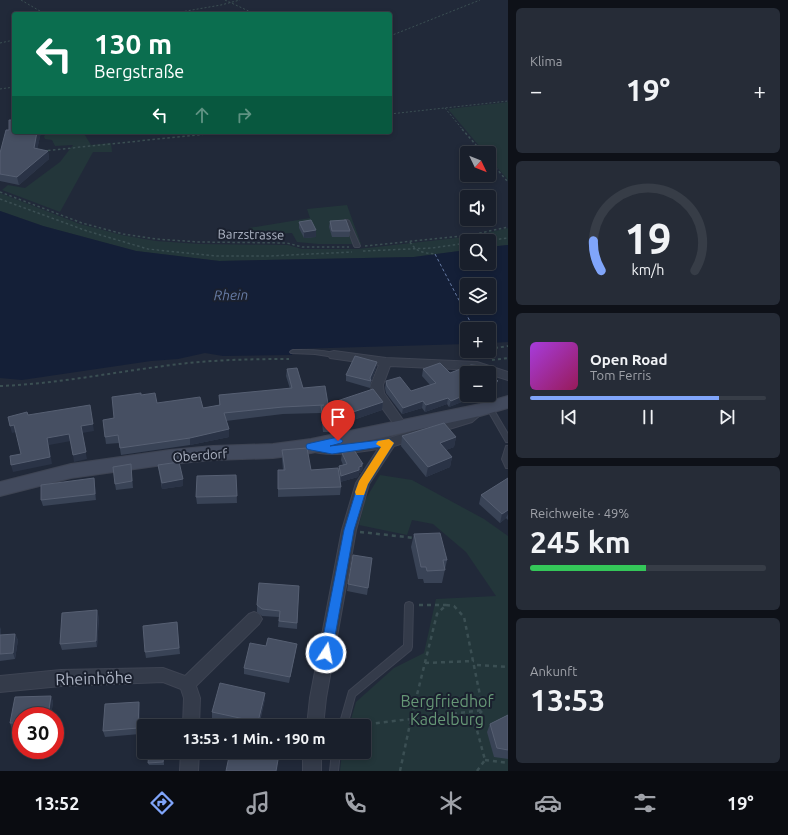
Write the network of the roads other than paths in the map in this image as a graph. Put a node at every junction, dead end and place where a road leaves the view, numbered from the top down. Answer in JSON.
{"nodes":[{"id":1,"x":347,"y":221,"type":"edge"},
{"id":2,"x":357,"y":246,"type":"road end"},
{"id":3,"x":292,"y":352,"type":"dead end"},
{"id":4,"x":334,"y":355,"type":"joint"},
{"id":5,"x":386,"y":362,"type":"junction"},
{"id":6,"x":508,"y":376,"type":"edge"},
{"id":7,"x":508,"y":402,"type":"edge"},
{"id":8,"x":484,"y":409,"type":"junction"},
{"id":9,"x":402,"y":427,"type":"junction"},
{"id":10,"x":508,"y":440,"type":"edge"},
{"id":11,"x":389,"y":443,"type":"junction"},
{"id":12,"x":311,"y":446,"type":"junction"},
{"id":13,"x":508,"y":448,"type":"edge"},
{"id":14,"x":508,"y":466,"type":"edge"},
{"id":15,"x":0,"y":489,"type":"edge"},
{"id":16,"x":409,"y":605,"type":"road end"},
{"id":17,"x":254,"y":619,"type":"dead end"},
{"id":18,"x":0,"y":684,"type":"edge"},
{"id":19,"x":188,"y":684,"type":"junction"},
{"id":20,"x":192,"y":719,"type":"edge"},
{"id":21,"x":316,"y":719,"type":"edge"},
{"id":22,"x":345,"y":719,"type":"edge"},
{"id":23,"x":190,"y":759,"type":"edge"},
{"id":24,"x":312,"y":759,"type":"edge"},
{"id":25,"x":335,"y":759,"type":"edge"},
{"id":26,"x":189,"y":771,"type":"edge"},
{"id":27,"x":312,"y":771,"type":"edge"},
{"id":28,"x":334,"y":771,"type":"edge"}],
"edges":[{"from":1,"to":2,"type":"lane"},
{"from":3,"to":4,"type":"lane"},
{"from":4,"to":5,"type":"street"},
{"from":5,"to":6,"type":"street"},
{"from":5,"to":9,"type":"street"},
{"from":7,"to":8,"type":"main road","name":"Oberdorf"},
{"from":8,"to":9,"type":"main road","name":"Oberdorf"},
{"from":8,"to":10,"type":"lane"},
{"from":8,"to":11,"type":"street"},
{"from":9,"to":12,"type":"main road","name":"Oberdorf"},
{"from":11,"to":12,"type":"street"},
{"from":11,"to":21,"type":"street"},
{"from":12,"to":15,"type":"main road","name":"Oberdorf"},
{"from":13,"to":14,"type":"lane"},
{"from":16,"to":22,"type":"lane"},
{"from":17,"to":19,"type":"street"},
{"from":18,"to":19,"type":"street","name":"Rheinhöhe"},
{"from":19,"to":20,"type":"street"},
{"from":23,"to":26,"type":"street"},
{"from":24,"to":27,"type":"street"},
{"from":25,"to":28,"type":"lane"}]}
